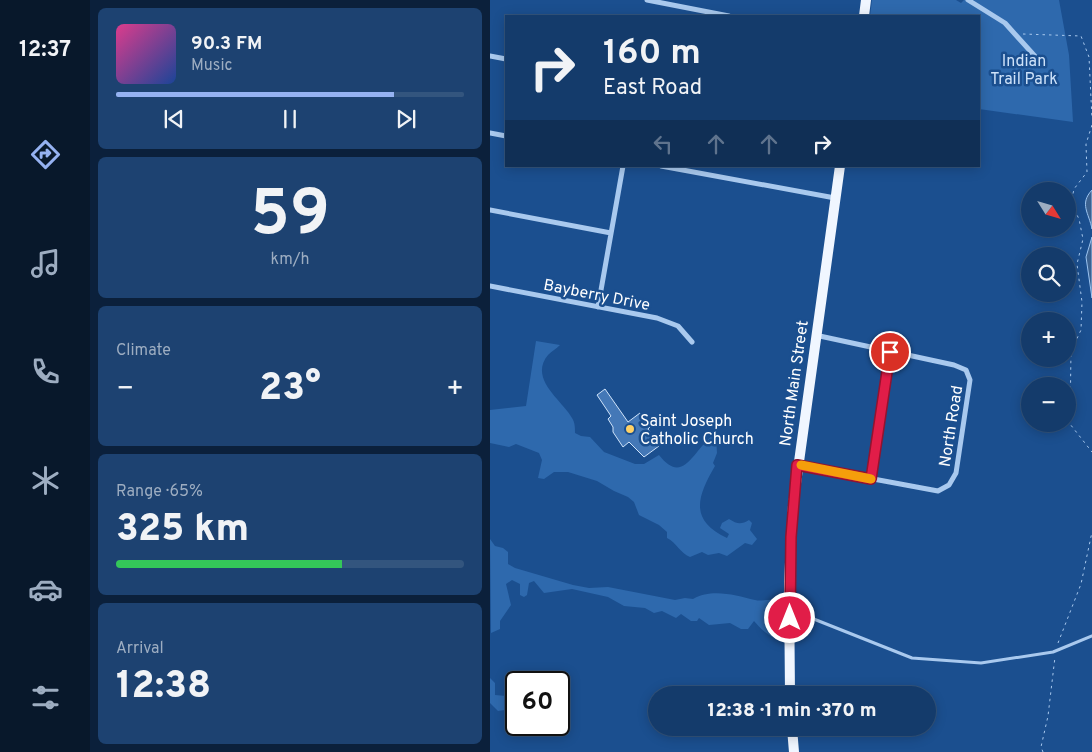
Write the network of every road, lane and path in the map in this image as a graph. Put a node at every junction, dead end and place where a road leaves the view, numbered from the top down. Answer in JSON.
{"nodes":[{"id":1,"x":647,"y":0,"type":"edge"},
{"id":2,"x":866,"y":0,"type":"edge"},
{"id":3,"x":968,"y":0,"type":"edge"},
{"id":4,"x":724,"y":15,"type":"edge"},
{"id":5,"x":864,"y":15,"type":"edge"},
{"id":6,"x":1015,"y":34,"type":"junction"},
{"id":7,"x":490,"y":56,"type":"edge"},
{"id":8,"x":505,"y":59,"type":"edge"},
{"id":9,"x":1042,"y":64,"type":"dead end"},
{"id":10,"x":1092,"y":119,"type":"edge"},
{"id":11,"x":1092,"y":126,"type":"edge"},
{"id":12,"x":490,"y":133,"type":"edge"},
{"id":13,"x":505,"y":136,"type":"edge"},
{"id":14,"x":623,"y":167,"type":"edge"},
{"id":15,"x":666,"y":167,"type":"edge"},
{"id":16,"x":840,"y":167,"type":"edge"},
{"id":17,"x":835,"y":198,"type":"junction"},
{"id":18,"x":490,"y":210,"type":"edge"},
{"id":19,"x":611,"y":233,"type":"junction"},
{"id":20,"x":490,"y":286,"type":"edge"},
{"id":21,"x":598,"y":307,"type":"junction"},
{"id":22,"x":815,"y":335,"type":"junction"},
{"id":23,"x":692,"y":342,"type":"dead end"},
{"id":24,"x":890,"y":352,"type":"junction"},
{"id":25,"x":1092,"y":452,"type":"edge"},
{"id":26,"x":797,"y":465,"type":"junction"},
{"id":27,"x":871,"y":479,"type":"junction"},
{"id":28,"x":1092,"y":532,"type":"edge"},
{"id":29,"x":790,"y":610,"type":"junction"},
{"id":30,"x":1092,"y":636,"type":"edge"},
{"id":31,"x":1056,"y":650,"type":"junction"},
{"id":32,"x":790,"y":686,"type":"edge"},
{"id":33,"x":793,"y":736,"type":"edge"},
{"id":34,"x":794,"y":752,"type":"edge"},
{"id":35,"x":1043,"y":752,"type":"edge"}],
"edges":[{"from":1,"to":4,"type":"street"},
{"from":2,"to":5,"type":"main road"},
{"from":3,"to":6,"type":"street"},
{"from":6,"to":9,"type":"street"},
{"from":6,"to":10,"type":"path"},
{"from":7,"to":8,"type":"street"},
{"from":11,"to":25,"type":"path"},
{"from":12,"to":13,"type":"street"},
{"from":14,"to":19,"type":"street"},
{"from":15,"to":17,"type":"street"},
{"from":16,"to":17,"type":"main road","name":"North Main Street"},
{"from":17,"to":22,"type":"main road","name":"North Main Street"},
{"from":18,"to":19,"type":"street"},
{"from":19,"to":21,"type":"street"},
{"from":20,"to":21,"type":"street","name":"Bayberry Drive"},
{"from":21,"to":23,"type":"street","name":"Bayberry Drive"},
{"from":22,"to":24,"type":"street"},
{"from":22,"to":26,"type":"main road","name":"North Main Street"},
{"from":24,"to":27,"type":"street"},
{"from":24,"to":27,"type":"street","name":"North Road"},
{"from":26,"to":27,"type":"street"},
{"from":26,"to":29,"type":"main road","name":"North Main Street"},
{"from":28,"to":31,"type":"path"},
{"from":29,"to":31,"type":"lane"},
{"from":29,"to":32,"type":"main road","name":"North Main Street"},
{"from":30,"to":31,"type":"lane"},
{"from":31,"to":35,"type":"path"},
{"from":33,"to":34,"type":"main road"}]}
